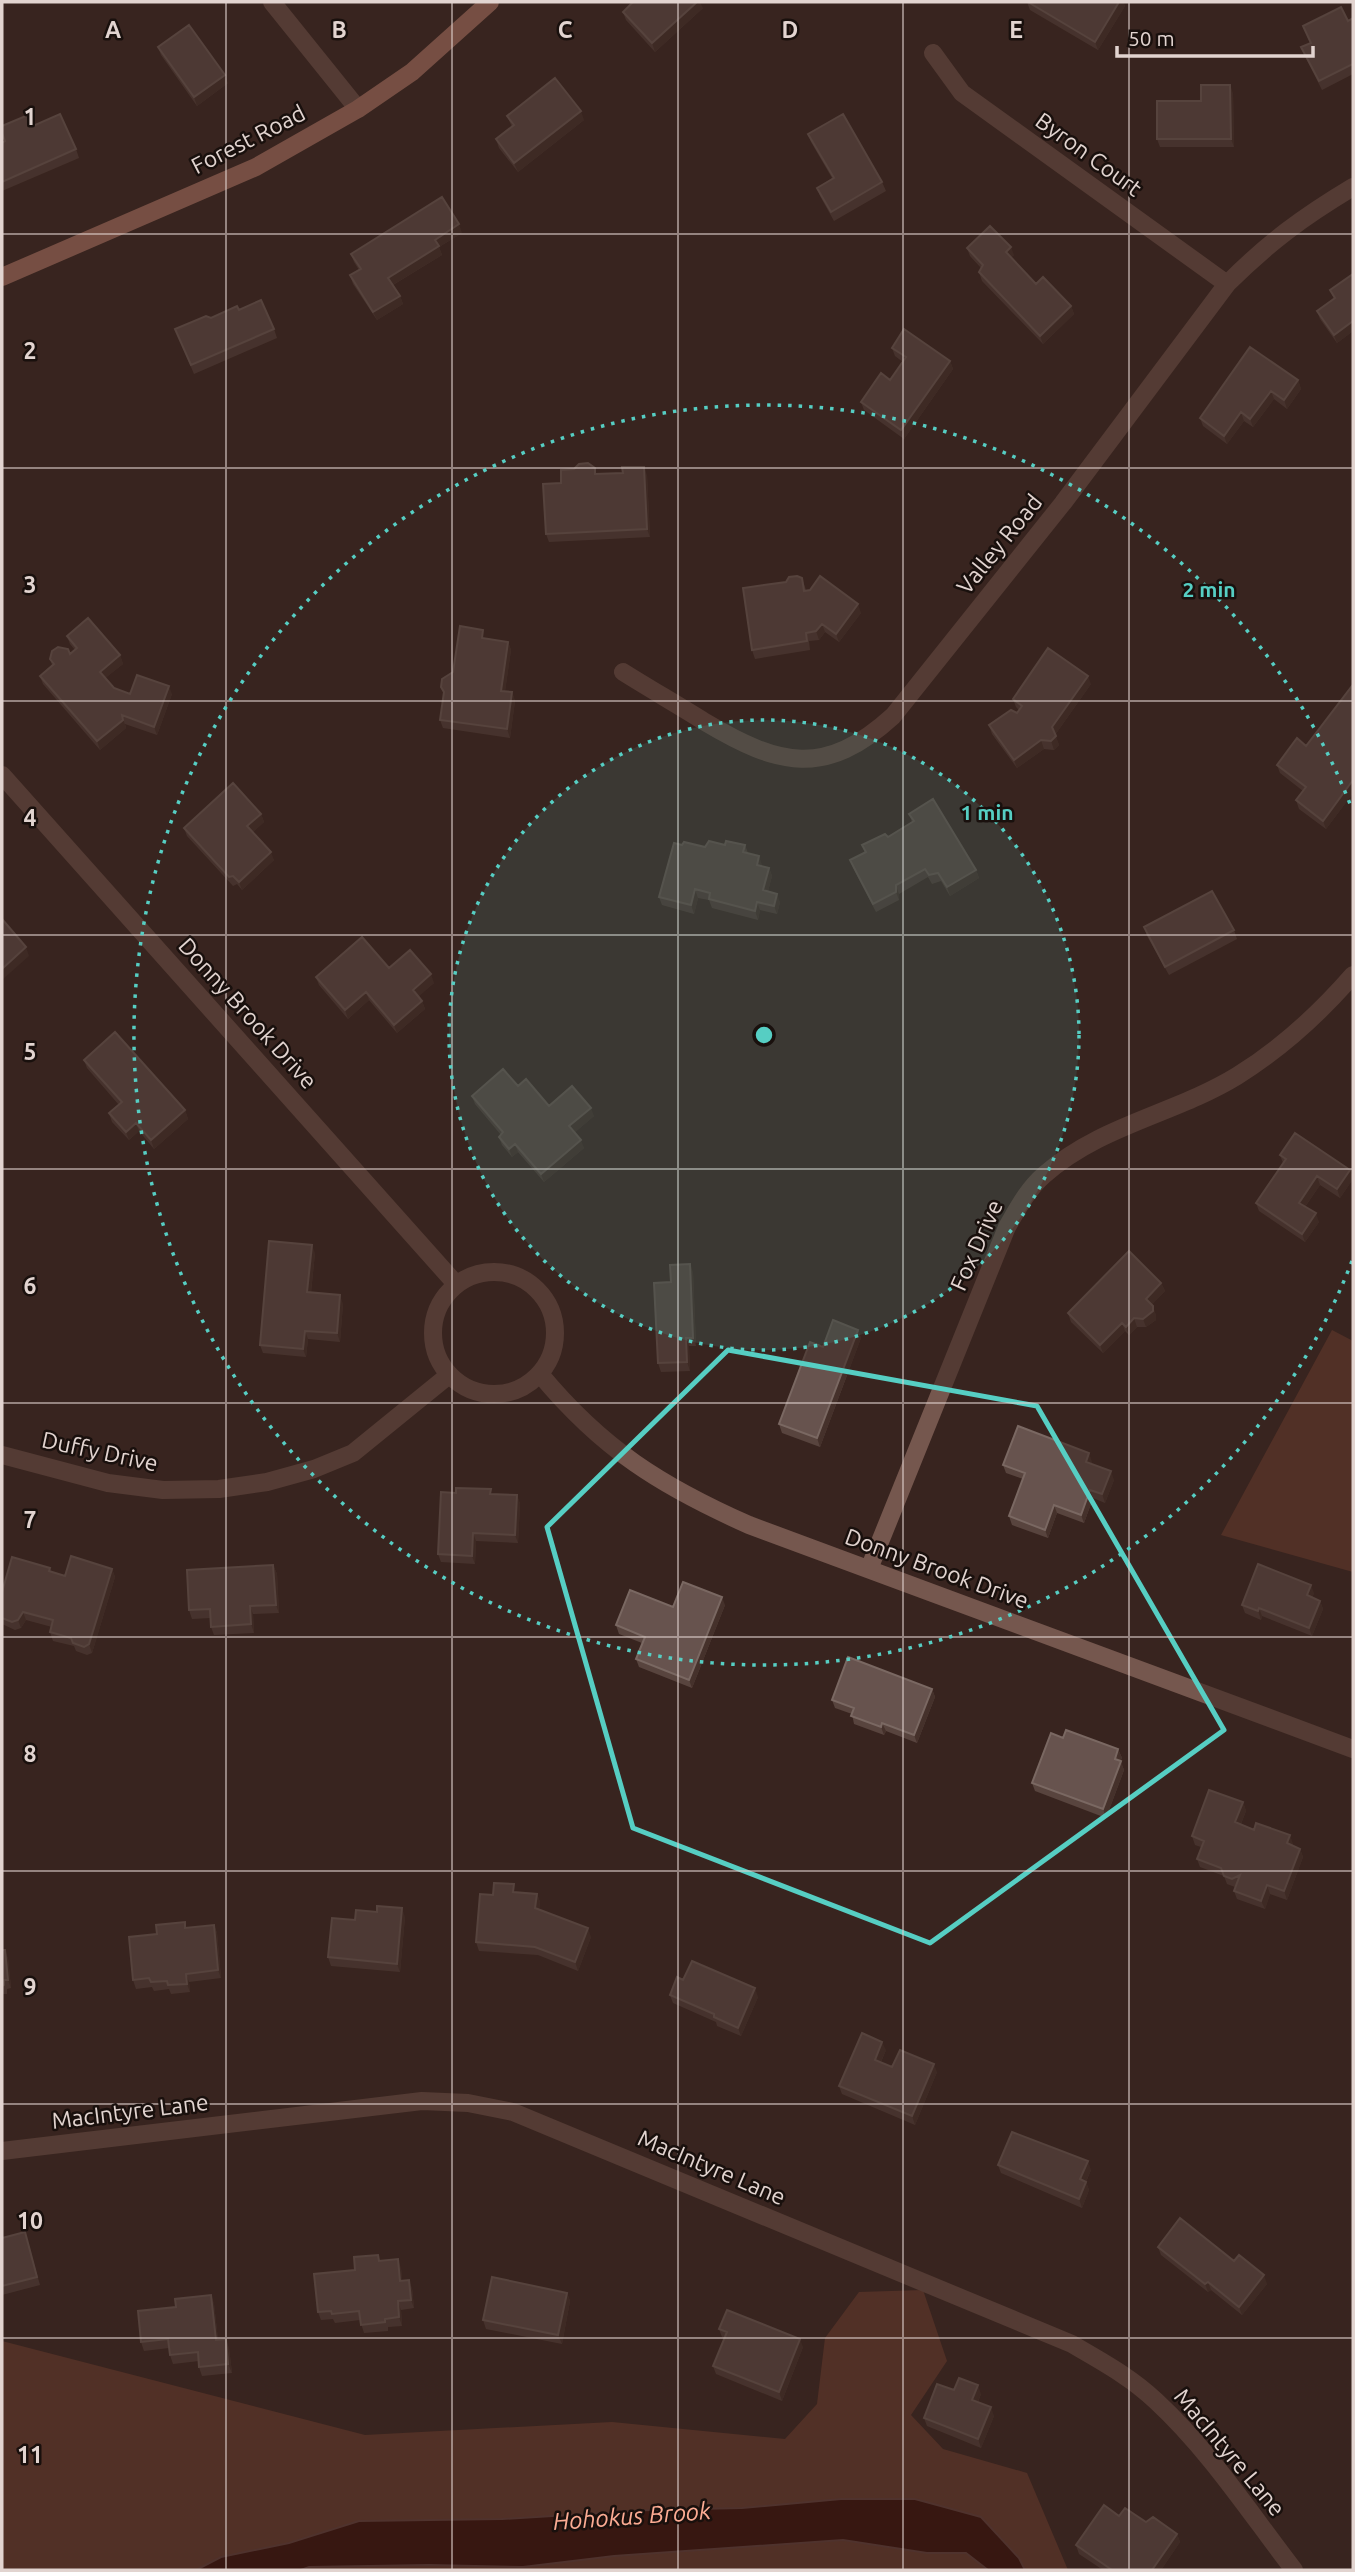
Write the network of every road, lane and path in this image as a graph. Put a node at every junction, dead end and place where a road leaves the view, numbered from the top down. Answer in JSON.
{"nodes":[{"id":1,"x":272,"y":2,"type":"edge"},
{"id":2,"x":490,"y":2,"type":"edge"},
{"id":3,"x":933,"y":53,"type":"dead end"},
{"id":4,"x":358,"y":109,"type":"junction"},
{"id":5,"x":1353,"y":187,"type":"edge"},
{"id":6,"x":2,"y":277,"type":"edge"},
{"id":7,"x":1227,"y":284,"type":"junction"},
{"id":8,"x":623,"y":672,"type":"dead end"},
{"id":9,"x":2,"y":775,"type":"edge"},
{"id":10,"x":1353,"y":975,"type":"edge"},
{"id":11,"x":456,"y":1284,"type":"junction"},
{"id":12,"x":540,"y":1374,"type":"junction"},
{"id":13,"x":449,"y":1375,"type":"junction"},
{"id":14,"x":2,"y":1455,"type":"edge"},
{"id":15,"x":869,"y":1569,"type":"junction"},
{"id":16,"x":1353,"y":1749,"type":"edge"},
{"id":17,"x":2,"y":2151,"type":"edge"},
{"id":18,"x":1294,"y":2570,"type":"edge"}],
"edges":[{"from":1,"to":4,"type":"street"},
{"from":2,"to":4,"type":"main road","name":"Forest Road"},
{"from":3,"to":7,"type":"street","name":"Byron Court"},
{"from":4,"to":6,"type":"main road","name":"Forest Road"},
{"from":5,"to":7,"type":"street","name":"Valley Road"},
{"from":7,"to":8,"type":"street","name":"Valley Road"},
{"from":9,"to":11,"type":"street","name":"Donny Brook Drive"},
{"from":10,"to":15,"type":"street","name":"Fox Drive"},
{"from":11,"to":12,"type":"street"},
{"from":11,"to":13,"type":"street"},
{"from":12,"to":13,"type":"street"},
{"from":12,"to":15,"type":"street","name":"Donny Brook Drive"},
{"from":13,"to":14,"type":"street","name":"Duffy Drive"},
{"from":15,"to":16,"type":"street","name":"Donny Brook Drive"},
{"from":17,"to":18,"type":"street","name":"MacIntyre Lane"}]}
